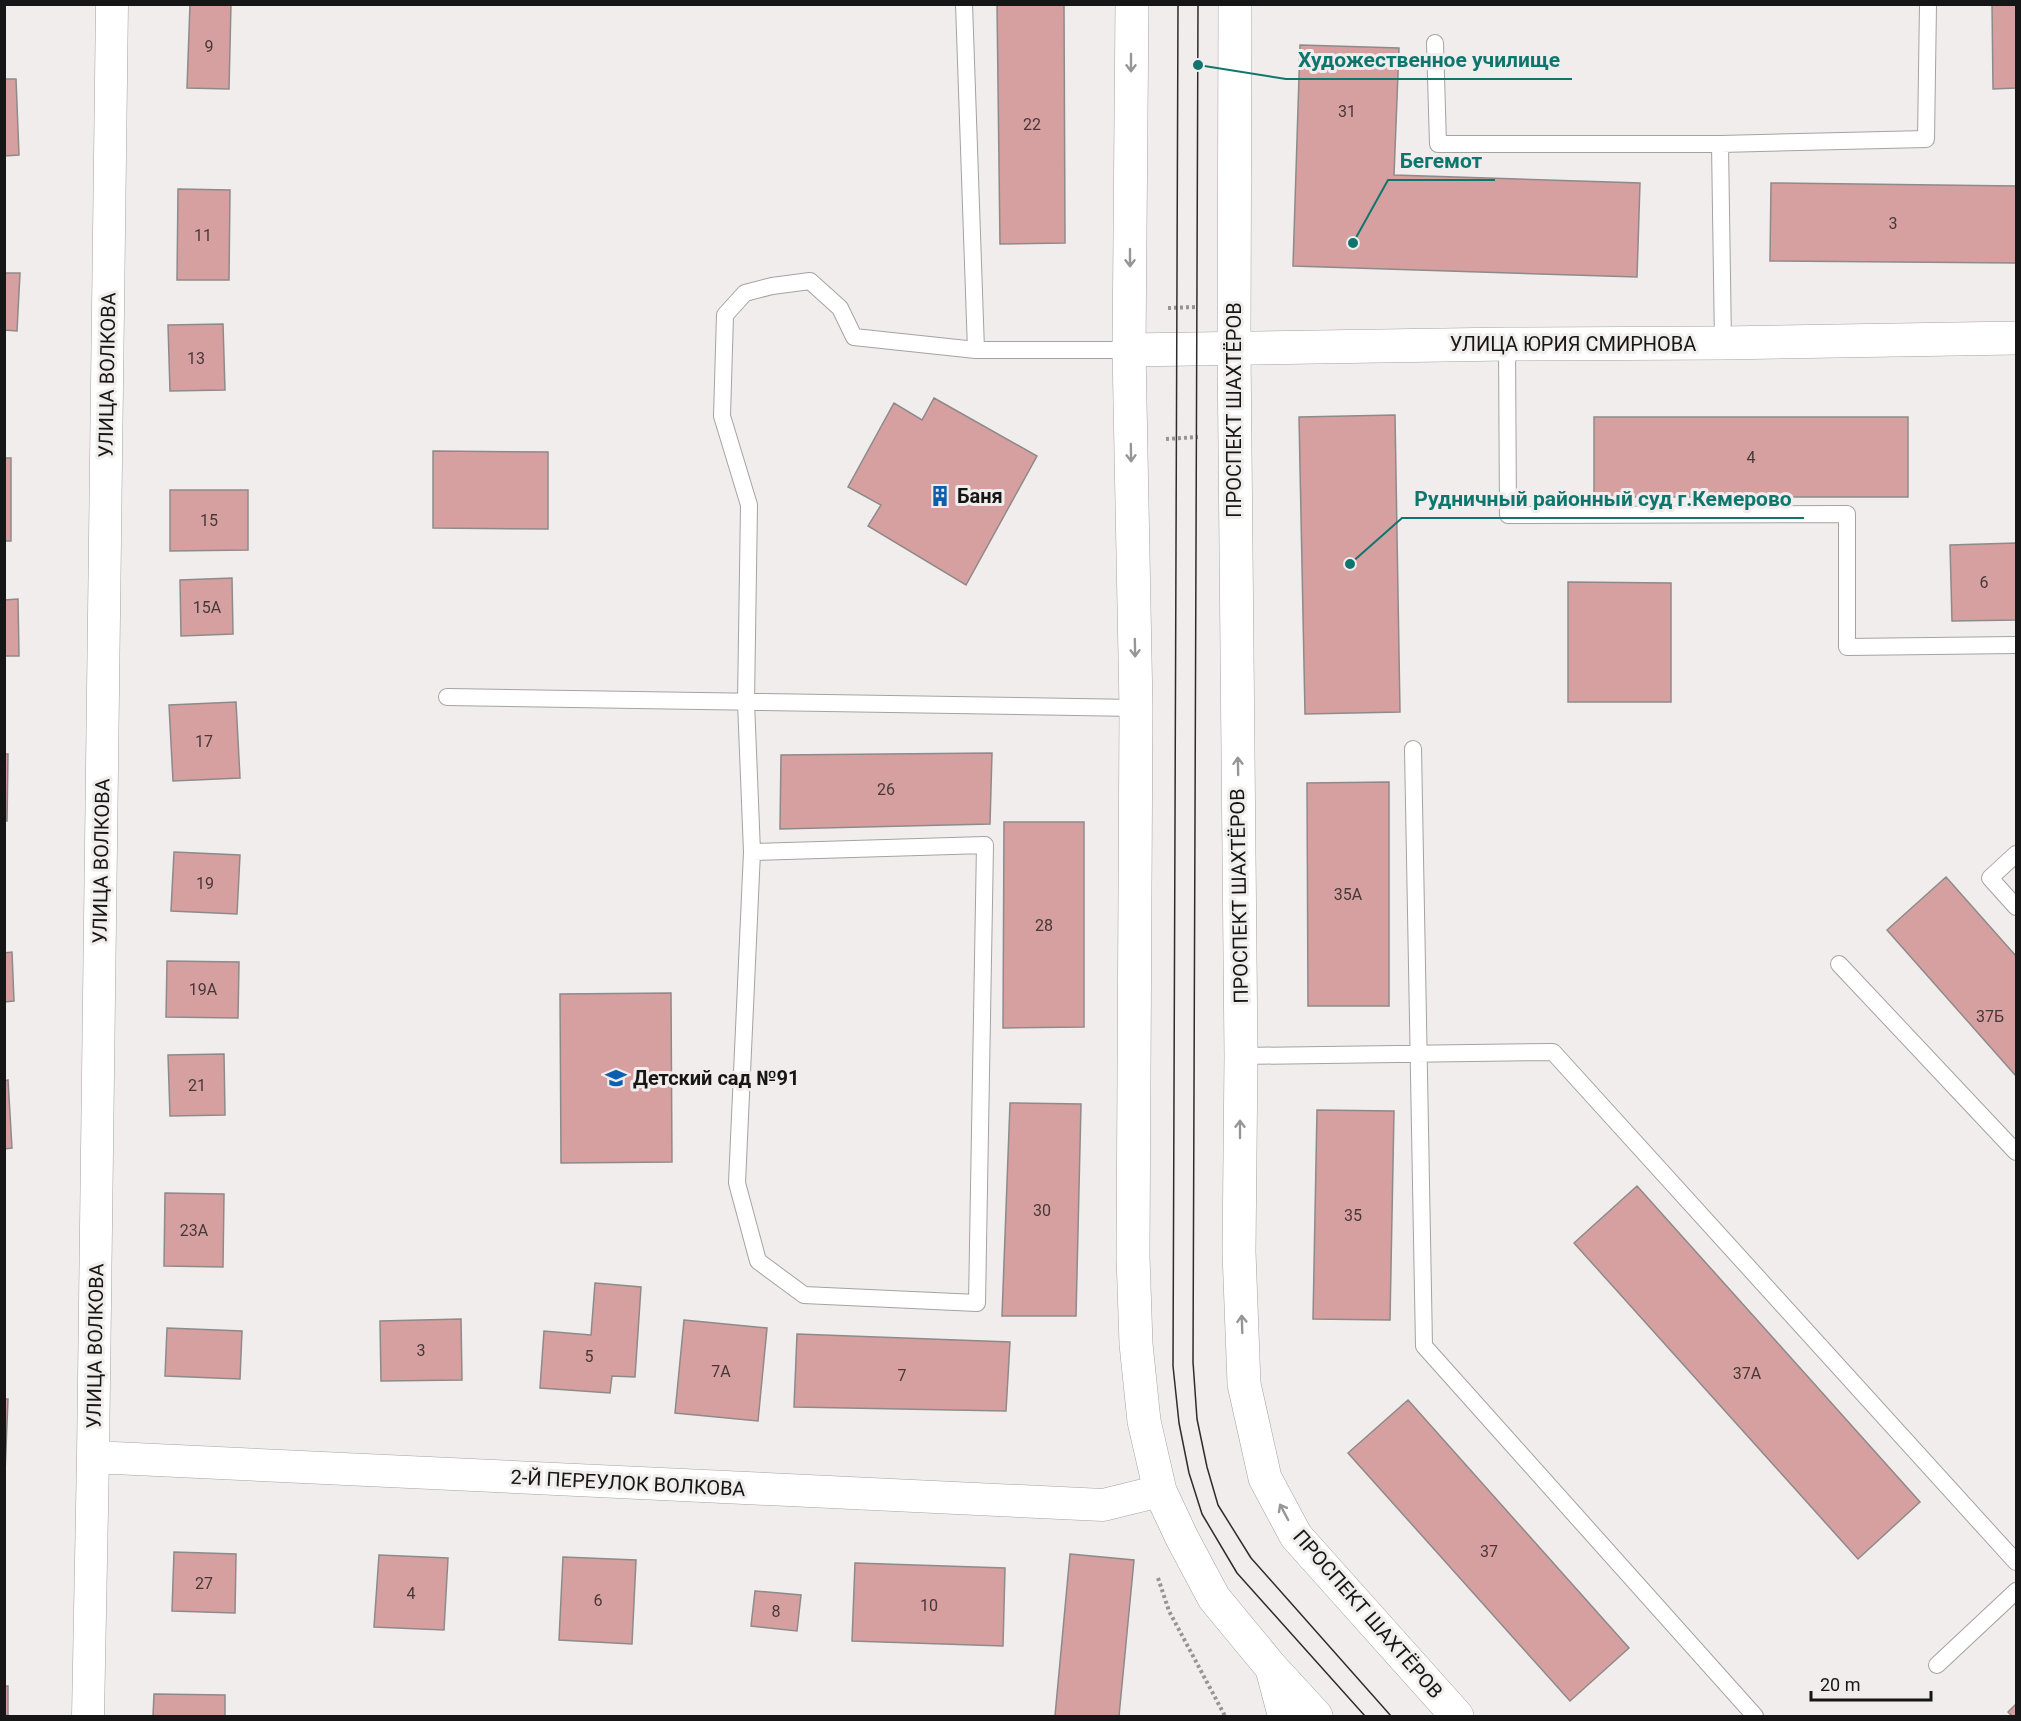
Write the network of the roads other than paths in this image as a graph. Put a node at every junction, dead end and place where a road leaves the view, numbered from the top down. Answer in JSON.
{"nodes":[{"id":1,"x":112,"y":4,"type":"edge"},
{"id":2,"x":964,"y":4,"type":"edge"},
{"id":3,"x":1132,"y":4,"type":"edge"},
{"id":4,"x":1235,"y":4,"type":"edge"},
{"id":5,"x":1928,"y":4,"type":"edge"},
{"id":6,"x":1435,"y":43,"type":"dead end"},
{"id":7,"x":1720,"y":144,"type":"junction"},
{"id":8,"x":2016,"y":338,"type":"edge"},
{"id":9,"x":1723,"y":343,"type":"junction"},
{"id":10,"x":1507,"y":344,"type":"junction"},
{"id":11,"x":1234,"y":347,"type":"junction"},
{"id":12,"x":976,"y":350,"type":"junction"},
{"id":13,"x":1130,"y":350,"type":"junction"},
{"id":14,"x":2016,"y":645,"type":"edge"},
{"id":15,"x":447,"y":697,"type":"dead end"},
{"id":16,"x":746,"y":702,"type":"junction"},
{"id":17,"x":1136,"y":708,"type":"junction"},
{"id":18,"x":1413,"y":750,"type":"dead end"},
{"id":19,"x":752,"y":852,"type":"junction"},
{"id":20,"x":2016,"y":854,"type":"edge"},
{"id":21,"x":2016,"y":907,"type":"edge"},
{"id":22,"x":1839,"y":964,"type":"dead end"},
{"id":23,"x":1419,"y":1055,"type":"junction"},
{"id":24,"x":1241,"y":1056,"type":"junction"},
{"id":25,"x":2016,"y":1152,"type":"edge"},
{"id":26,"x":93,"y":1457,"type":"junction"},
{"id":27,"x":1160,"y":1491,"type":"junction"},
{"id":28,"x":2016,"y":1562,"type":"edge"},
{"id":29,"x":2016,"y":1591,"type":"edge"},
{"id":30,"x":1937,"y":1665,"type":"dead end"},
{"id":31,"x":1271,"y":1667,"type":"junction"},
{"id":32,"x":88,"y":1716,"type":"edge"},
{"id":33,"x":1284,"y":1716,"type":"edge"},
{"id":34,"x":1316,"y":1716,"type":"edge"},
{"id":35,"x":1457,"y":1716,"type":"edge"},
{"id":36,"x":1755,"y":1716,"type":"edge"}],
"edges":[{"from":1,"to":26,"type":"street","name":"УЛИЦА ВОЛКОВА"},
{"from":2,"to":12,"type":"lane"},
{"from":3,"to":13,"type":"main road","one_way":true},
{"from":4,"to":11,"type":"main road","name":"ПРОСПЕКТ ШАХТЁРОВ"},
{"from":5,"to":7,"type":"lane"},
{"from":6,"to":7,"type":"lane"},
{"from":7,"to":9,"type":"lane"},
{"from":8,"to":9,"type":"main road","name":"УЛИЦА ЮРИЯ СМИРНОВА"},
{"from":9,"to":10,"type":"main road","name":"УЛИЦА ЮРИЯ СМИРНОВА"},
{"from":10,"to":11,"type":"main road","name":"УЛИЦА ЮРИЯ СМИРНОВА"},
{"from":10,"to":14,"type":"lane"},
{"from":11,"to":13,"type":"main road","name":"УЛИЦА ЮРИЯ СМИРНОВА"},
{"from":24,"to":11,"type":"main road","name":"ПРОСПЕКТ ШАХТЁРОВ","one_way":true},
{"from":12,"to":13,"type":"lane"},
{"from":12,"to":16,"type":"lane"},
{"from":13,"to":17,"type":"main road","one_way":true},
{"from":15,"to":16,"type":"lane"},
{"from":16,"to":17,"type":"lane"},
{"from":16,"to":19,"type":"lane"},
{"from":17,"to":27,"type":"main road"},
{"from":18,"to":23,"type":"lane"},
{"from":19,"to":19,"type":"lane"},
{"from":20,"to":21,"type":"lane"},
{"from":22,"to":25,"type":"lane"},
{"from":23,"to":24,"type":"lane"},
{"from":23,"to":28,"type":"lane"},
{"from":23,"to":36,"type":"lane"},
{"from":35,"to":24,"type":"main road","name":"ПРОСПЕКТ ШАХТЁРОВ","one_way":true},
{"from":26,"to":27,"type":"street","name":"2-Й ПЕРЕУЛОК ВОЛКОВА"},
{"from":26,"to":32,"type":"street","name":"УЛИЦА ВОЛКОВА"},
{"from":27,"to":31,"type":"main road"},
{"from":29,"to":30,"type":"lane"},
{"from":31,"to":33,"type":"street"},
{"from":31,"to":34,"type":"main road"}]}
